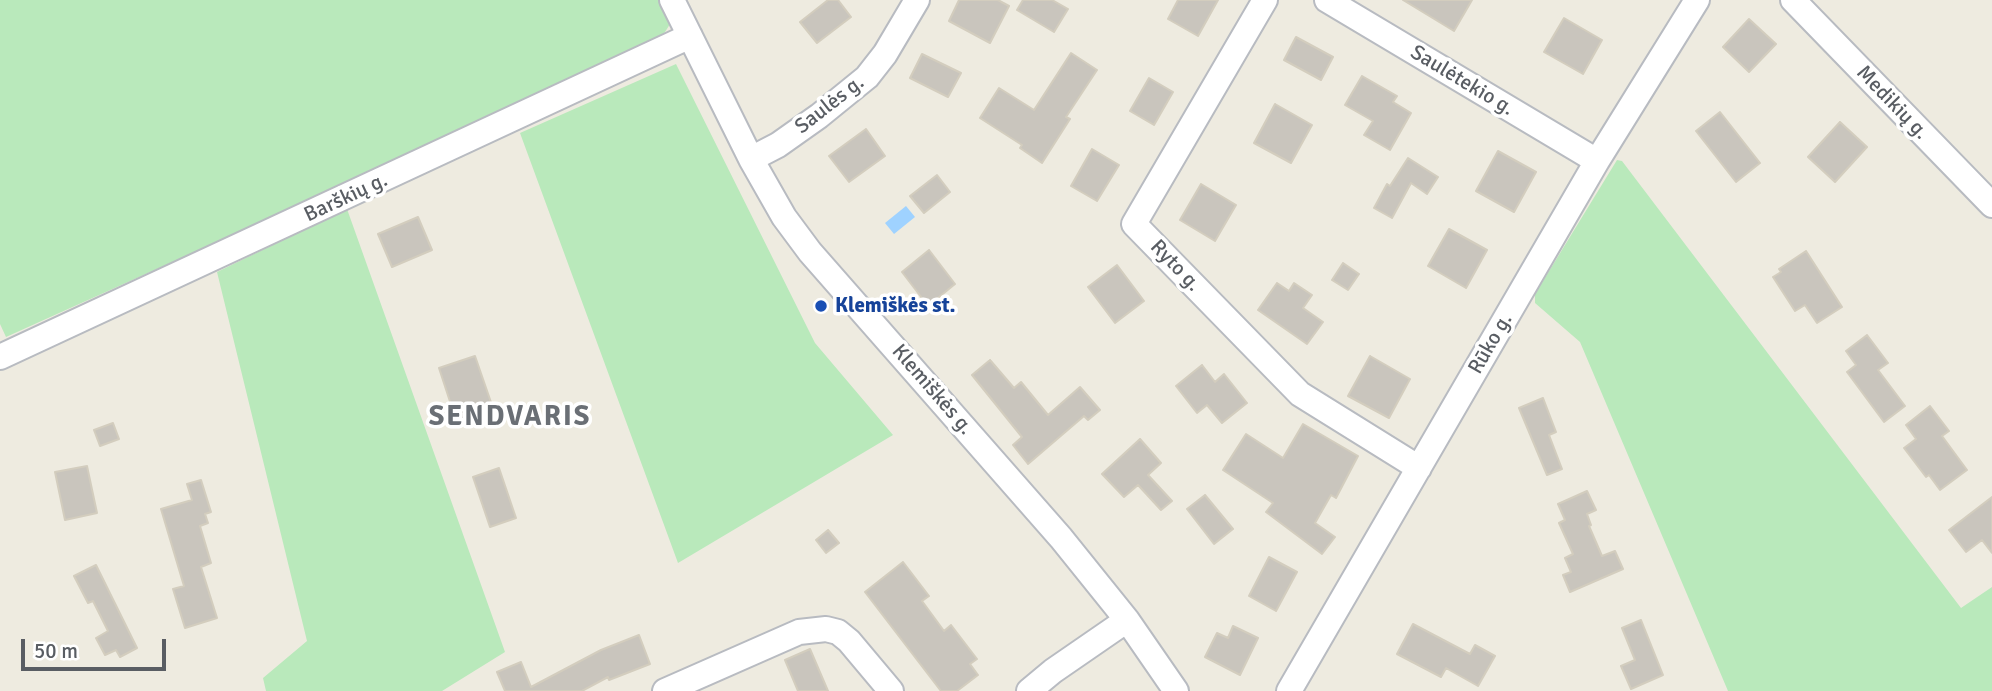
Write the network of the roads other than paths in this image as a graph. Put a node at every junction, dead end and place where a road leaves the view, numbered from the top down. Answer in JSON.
{"nodes":[{"id":1,"x":672,"y":0,"type":"edge"},
{"id":2,"x":917,"y":0,"type":"edge"},
{"id":3,"x":1265,"y":0,"type":"edge"},
{"id":4,"x":1327,"y":0,"type":"edge"},
{"id":5,"x":1697,"y":0,"type":"edge"},
{"id":6,"x":1793,"y":0,"type":"edge"},
{"id":7,"x":690,"y":36,"type":"junction"},
{"id":8,"x":751,"y":159,"type":"junction"},
{"id":9,"x":1597,"y":161,"type":"junction"},
{"id":10,"x":1992,"y":205,"type":"edge"},
{"id":11,"x":0,"y":356,"type":"edge"},
{"id":12,"x":1419,"y":468,"type":"junction"},
{"id":13,"x":1126,"y":620,"type":"junction"},
{"id":14,"x":664,"y":691,"type":"edge"},
{"id":15,"x":891,"y":691,"type":"edge"},
{"id":16,"x":1029,"y":691,"type":"edge"},
{"id":17,"x":1176,"y":691,"type":"edge"},
{"id":18,"x":1289,"y":691,"type":"edge"}],
"edges":[{"from":1,"to":7,"type":"street","name":"Klemiškės g."},
{"from":2,"to":8,"type":"street","name":"Saulės g."},
{"from":3,"to":12,"type":"street","name":"Ryto g."},
{"from":4,"to":9,"type":"street","name":"Saulėtekio g."},
{"from":5,"to":9,"type":"street","name":"Rūko g."},
{"from":6,"to":10,"type":"street","name":"Medikių g."},
{"from":7,"to":8,"type":"street","name":"Klemiškės g."},
{"from":7,"to":11,"type":"street","name":"Barškių g."},
{"from":8,"to":13,"type":"street","name":"Klemiškės g."},
{"from":9,"to":12,"type":"street","name":"Rūko g."},
{"from":12,"to":18,"type":"street","name":"Rūko g."},
{"from":13,"to":16,"type":"street"},
{"from":13,"to":17,"type":"street","name":"Klemiškės g."},
{"from":14,"to":15,"type":"street"}]}
